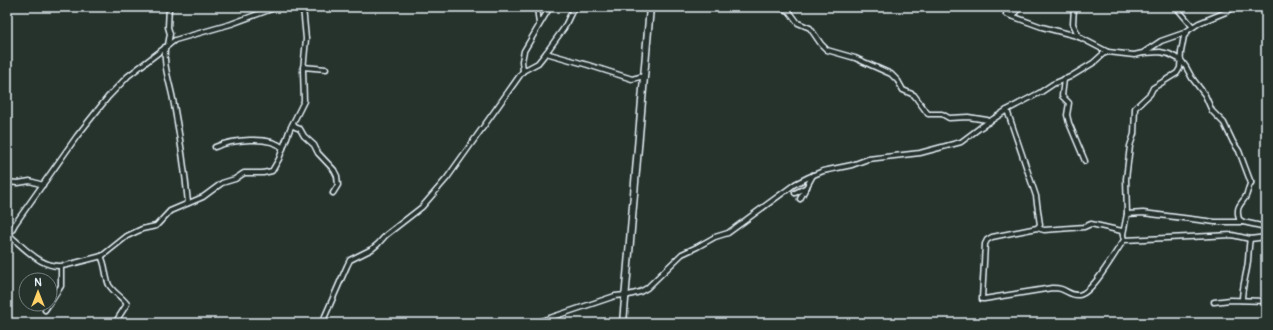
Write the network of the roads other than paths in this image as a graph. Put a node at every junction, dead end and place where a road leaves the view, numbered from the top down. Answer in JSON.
{"nodes":[{"id":1,"x":169,"y":7,"type":"edge"},
{"id":2,"x":277,"y":7,"type":"edge"},
{"id":3,"x":303,"y":7,"type":"edge"},
{"id":4,"x":537,"y":7,"type":"edge"},
{"id":5,"x":550,"y":7,"type":"edge"},
{"id":6,"x":574,"y":7,"type":"edge"},
{"id":7,"x":650,"y":7,"type":"edge"},
{"id":8,"x":778,"y":7,"type":"edge"},
{"id":9,"x":1021,"y":7,"type":"edge"},
{"id":10,"x":1074,"y":7,"type":"edge"},
{"id":11,"x":1176,"y":7,"type":"edge"},
{"id":12,"x":1236,"y":7,"type":"edge"},
{"id":13,"x":1006,"y":14,"type":"dead end"},
{"id":14,"x":1012,"y":16,"type":"junction"},
{"id":15,"x":539,"y":25,"type":"junction"},
{"id":16,"x":1193,"y":27,"type":"junction"},
{"id":17,"x":1188,"y":31,"type":"junction"},
{"id":18,"x":1080,"y":38,"type":"junction"},
{"id":19,"x":167,"y":46,"type":"junction"},
{"id":20,"x":1108,"y":52,"type":"junction"},
{"id":21,"x":546,"y":53,"type":"junction"},
{"id":22,"x":1143,"y":53,"type":"junction"},
{"id":23,"x":1181,"y":60,"type":"junction"},
{"id":24,"x":303,"y":67,"type":"junction"},
{"id":25,"x":326,"y":69,"type":"dead end"},
{"id":26,"x":524,"y":71,"type":"junction"},
{"id":27,"x":644,"y":76,"type":"junction"},
{"id":28,"x":1064,"y":79,"type":"junction"},
{"id":29,"x":1007,"y":110,"type":"junction"},
{"id":30,"x":989,"y":122,"type":"junction"},
{"id":31,"x":293,"y":124,"type":"junction"},
{"id":32,"x":286,"y":141,"type":"junction"},
{"id":33,"x":278,"y":143,"type":"junction"},
{"id":34,"x":215,"y":147,"type":"dead end"},
{"id":35,"x":283,"y":148,"type":"junction"},
{"id":36,"x":1085,"y":161,"type":"dead end"},
{"id":37,"x":813,"y":175,"type":"junction"},
{"id":38,"x":7,"y":182,"type":"edge"},
{"id":39,"x":42,"y":185,"type":"junction"},
{"id":40,"x":807,"y":187,"type":"junction"},
{"id":41,"x":333,"y":192,"type":"dead end"},
{"id":42,"x":795,"y":193,"type":"dead end"},
{"id":43,"x":800,"y":199,"type":"dead end"},
{"id":44,"x":188,"y":202,"type":"junction"},
{"id":45,"x":1127,"y":214,"type":"junction"},
{"id":46,"x":1243,"y":222,"type":"junction"},
{"id":47,"x":1266,"y":227,"type":"edge"},
{"id":48,"x":1037,"y":228,"type":"junction"},
{"id":49,"x":8,"y":237,"type":"edge"},
{"id":50,"x":1124,"y":237,"type":"junction"},
{"id":51,"x":1266,"y":237,"type":"edge"},
{"id":52,"x":1250,"y":239,"type":"junction"},
{"id":53,"x":101,"y":256,"type":"junction"},
{"id":54,"x":61,"y":267,"type":"junction"},
{"id":55,"x":58,"y":291,"type":"edge"},
{"id":56,"x":625,"y":296,"type":"junction"},
{"id":57,"x":1242,"y":300,"type":"junction"},
{"id":58,"x":1266,"y":301,"type":"edge"},
{"id":59,"x":1214,"y":302,"type":"dead end"},
{"id":60,"x":115,"y":323,"type":"edge"},
{"id":61,"x":322,"y":323,"type":"edge"},
{"id":62,"x":535,"y":323,"type":"edge"},
{"id":63,"x":623,"y":323,"type":"edge"}],
"edges":[{"from":1,"to":19,"type":"street"},
{"from":2,"to":19,"type":"street"},
{"from":3,"to":24,"type":"street"},
{"from":4,"to":15,"type":"street"},
{"from":5,"to":15,"type":"street"},
{"from":6,"to":21,"type":"street"},
{"from":7,"to":27,"type":"street"},
{"from":8,"to":30,"type":"street"},
{"from":9,"to":14,"type":"street"},
{"from":10,"to":18,"type":"street"},
{"from":11,"to":16,"type":"street"},
{"from":12,"to":16,"type":"street"},
{"from":13,"to":14,"type":"street"},
{"from":14,"to":18,"type":"street"},
{"from":15,"to":26,"type":"street"},
{"from":16,"to":17,"type":"street"},
{"from":17,"to":22,"type":"street"},
{"from":17,"to":23,"type":"street"},
{"from":18,"to":20,"type":"street"},
{"from":19,"to":39,"type":"street"},
{"from":19,"to":44,"type":"street"},
{"from":20,"to":22,"type":"street"},
{"from":20,"to":28,"type":"street"},
{"from":21,"to":26,"type":"street"},
{"from":21,"to":27,"type":"street"},
{"from":22,"to":23,"type":"street"},
{"from":23,"to":45,"type":"street"},
{"from":23,"to":46,"type":"street"},
{"from":24,"to":25,"type":"street"},
{"from":24,"to":31,"type":"street"},
{"from":26,"to":61,"type":"street"},
{"from":27,"to":56,"type":"street"},
{"from":28,"to":29,"type":"street"},
{"from":28,"to":36,"type":"street"},
{"from":29,"to":30,"type":"street"},
{"from":29,"to":48,"type":"street"},
{"from":30,"to":37,"type":"street"},
{"from":31,"to":32,"type":"street"},
{"from":31,"to":41,"type":"street"},
{"from":32,"to":33,"type":"street"},
{"from":32,"to":35,"type":"street"},
{"from":33,"to":34,"type":"street"},
{"from":33,"to":35,"type":"street"},
{"from":35,"to":44,"type":"street"},
{"from":37,"to":40,"type":"street"},
{"from":37,"to":56,"type":"street"},
{"from":38,"to":39,"type":"street"},
{"from":39,"to":49,"type":"street"},
{"from":40,"to":42,"type":"street"},
{"from":40,"to":43,"type":"street"},
{"from":44,"to":53,"type":"street"},
{"from":45,"to":46,"type":"street"},
{"from":45,"to":50,"type":"street"},
{"from":46,"to":47,"type":"street"},
{"from":48,"to":50,"type":"street"},
{"from":48,"to":50,"type":"street"},
{"from":49,"to":54,"type":"street"},
{"from":50,"to":52,"type":"street"},
{"from":51,"to":52,"type":"street"},
{"from":52,"to":57,"type":"street"},
{"from":53,"to":54,"type":"street"},
{"from":53,"to":60,"type":"street"},
{"from":54,"to":55,"type":"street"},
{"from":56,"to":62,"type":"street"},
{"from":56,"to":63,"type":"street"},
{"from":57,"to":58,"type":"street"},
{"from":57,"to":59,"type":"street"}]}
